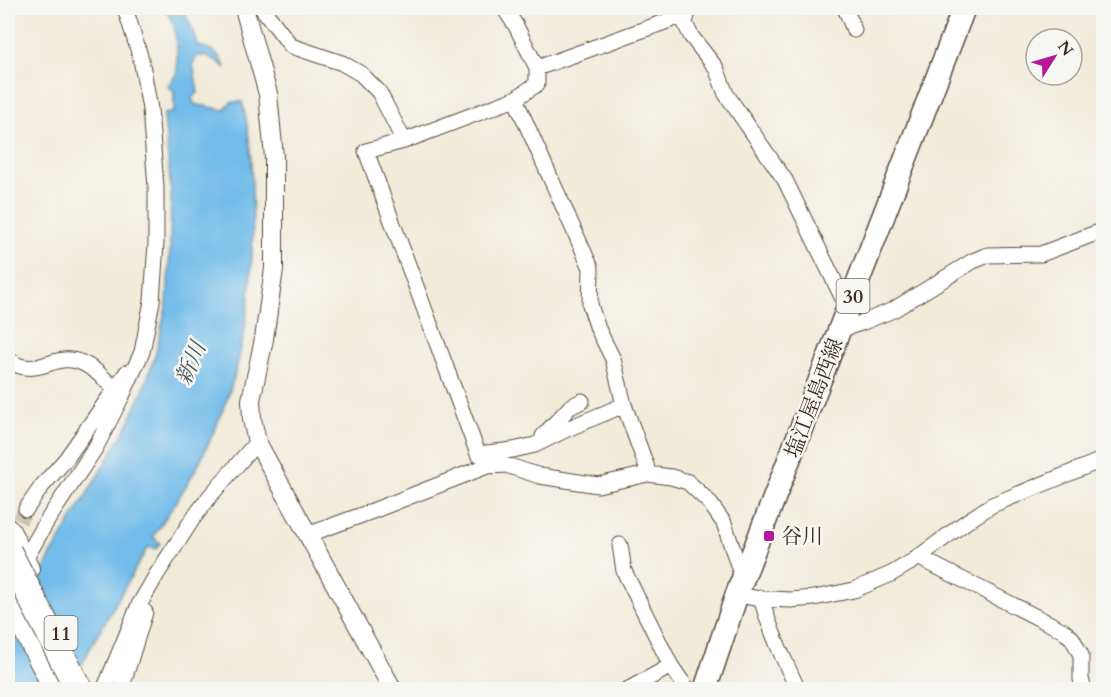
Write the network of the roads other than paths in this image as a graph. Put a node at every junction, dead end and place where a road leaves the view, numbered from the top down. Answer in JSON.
{"nodes":[{"id":1,"x":125,"y":8,"type":"edge"},
{"id":2,"x":244,"y":8,"type":"edge"},
{"id":3,"x":262,"y":8,"type":"edge"},
{"id":4,"x":504,"y":8,"type":"edge"},
{"id":5,"x":845,"y":8,"type":"edge"},
{"id":6,"x":964,"y":8,"type":"edge"},
{"id":7,"x":688,"y":11,"type":"edge"},
{"id":8,"x":854,"y":30,"type":"dead end"},
{"id":9,"x":537,"y":68,"type":"junction"},
{"id":10,"x":515,"y":99,"type":"junction"},
{"id":11,"x":404,"y":141,"type":"junction"},
{"id":12,"x":1104,"y":230,"type":"edge"},
{"id":13,"x":844,"y":319,"type":"junction"},
{"id":14,"x":141,"y":352,"type":"junction"},
{"id":15,"x":8,"y":359,"type":"edge"},
{"id":16,"x":114,"y":388,"type":"junction"},
{"id":17,"x":582,"y":401,"type":"dead end"},
{"id":18,"x":624,"y":405,"type":"junction"},
{"id":19,"x":256,"y":442,"type":"junction"},
{"id":20,"x":535,"y":445,"type":"junction"},
{"id":21,"x":1104,"y":459,"type":"edge"},
{"id":22,"x":487,"y":466,"type":"junction"},
{"id":23,"x":648,"y":474,"type":"junction"},
{"id":24,"x":26,"y":509,"type":"tunnel mouth"},
{"id":25,"x":8,"y":531,"type":"edge"},
{"id":26,"x":311,"y":543,"type":"junction"},
{"id":27,"x":620,"y":545,"type":"dead end"},
{"id":28,"x":918,"y":557,"type":"junction"},
{"id":29,"x":21,"y":564,"type":"edge"},
{"id":30,"x":157,"y":574,"type":"junction"},
{"id":31,"x":8,"y":591,"type":"edge"},
{"id":32,"x":747,"y":591,"type":"junction"},
{"id":33,"x":8,"y":614,"type":"edge"},
{"id":34,"x":670,"y":666,"type":"junction"},
{"id":35,"x":48,"y":690,"type":"edge"},
{"id":36,"x":58,"y":690,"type":"edge"},
{"id":37,"x":79,"y":690,"type":"edge"},
{"id":38,"x":91,"y":690,"type":"edge"},
{"id":39,"x":104,"y":690,"type":"edge"},
{"id":40,"x":121,"y":690,"type":"edge"},
{"id":41,"x":393,"y":690,"type":"edge"},
{"id":42,"x":627,"y":690,"type":"edge"},
{"id":43,"x":688,"y":690,"type":"edge"},
{"id":44,"x":705,"y":690,"type":"edge"},
{"id":45,"x":798,"y":690,"type":"edge"},
{"id":46,"x":1084,"y":690,"type":"edge"}],
"edges":[{"from":1,"to":14,"type":"street"},
{"from":2,"to":19,"type":"street"},
{"from":3,"to":11,"type":"street"},
{"from":4,"to":9,"type":"street"},
{"from":5,"to":8,"type":"street"},
{"from":6,"to":13,"type":"main road","name":"塩江屋島西線","number":"30"},
{"from":7,"to":9,"type":"street"},
{"from":7,"to":13,"type":"street"},
{"from":9,"to":10,"type":"street"},
{"from":10,"to":11,"type":"street"},
{"from":10,"to":18,"type":"street"},
{"from":11,"to":20,"type":"street"},
{"from":12,"to":13,"type":"street"},
{"from":13,"to":32,"type":"main road","name":"塩江屋島西線","number":"30"},
{"from":14,"to":16,"type":"street"},
{"from":14,"to":29,"type":"street"},
{"from":15,"to":16,"type":"street"},
{"from":16,"to":24,"type":"street"},
{"from":17,"to":20,"type":"street"},
{"from":18,"to":20,"type":"street"},
{"from":18,"to":23,"type":"street"},
{"from":19,"to":26,"type":"street"},
{"from":19,"to":30,"type":"street"},
{"from":20,"to":22,"type":"street"},
{"from":21,"to":28,"type":"street"},
{"from":22,"to":23,"type":"street"},
{"from":22,"to":26,"type":"street"},
{"from":23,"to":32,"type":"street"},
{"from":25,"to":29,"type":"highway","number":"11"},
{"from":26,"to":41,"type":"street"},
{"from":27,"to":34,"type":"street"},
{"from":28,"to":32,"type":"street"},
{"from":28,"to":46,"type":"street"},
{"from":29,"to":31,"type":"street"},
{"from":29,"to":37,"type":"highway","bridge":true},
{"from":29,"to":38,"type":"highway","number":"11"},
{"from":30,"to":39,"type":"street"},
{"from":30,"to":40,"type":"street"},
{"from":31,"to":36,"type":"highway"},
{"from":32,"to":44,"type":"main road","name":"塩江屋島西線","number":"30"},
{"from":32,"to":45,"type":"street"},
{"from":33,"to":35,"type":"highway","number":"11"},
{"from":34,"to":42,"type":"street"},
{"from":34,"to":43,"type":"street"}]}
